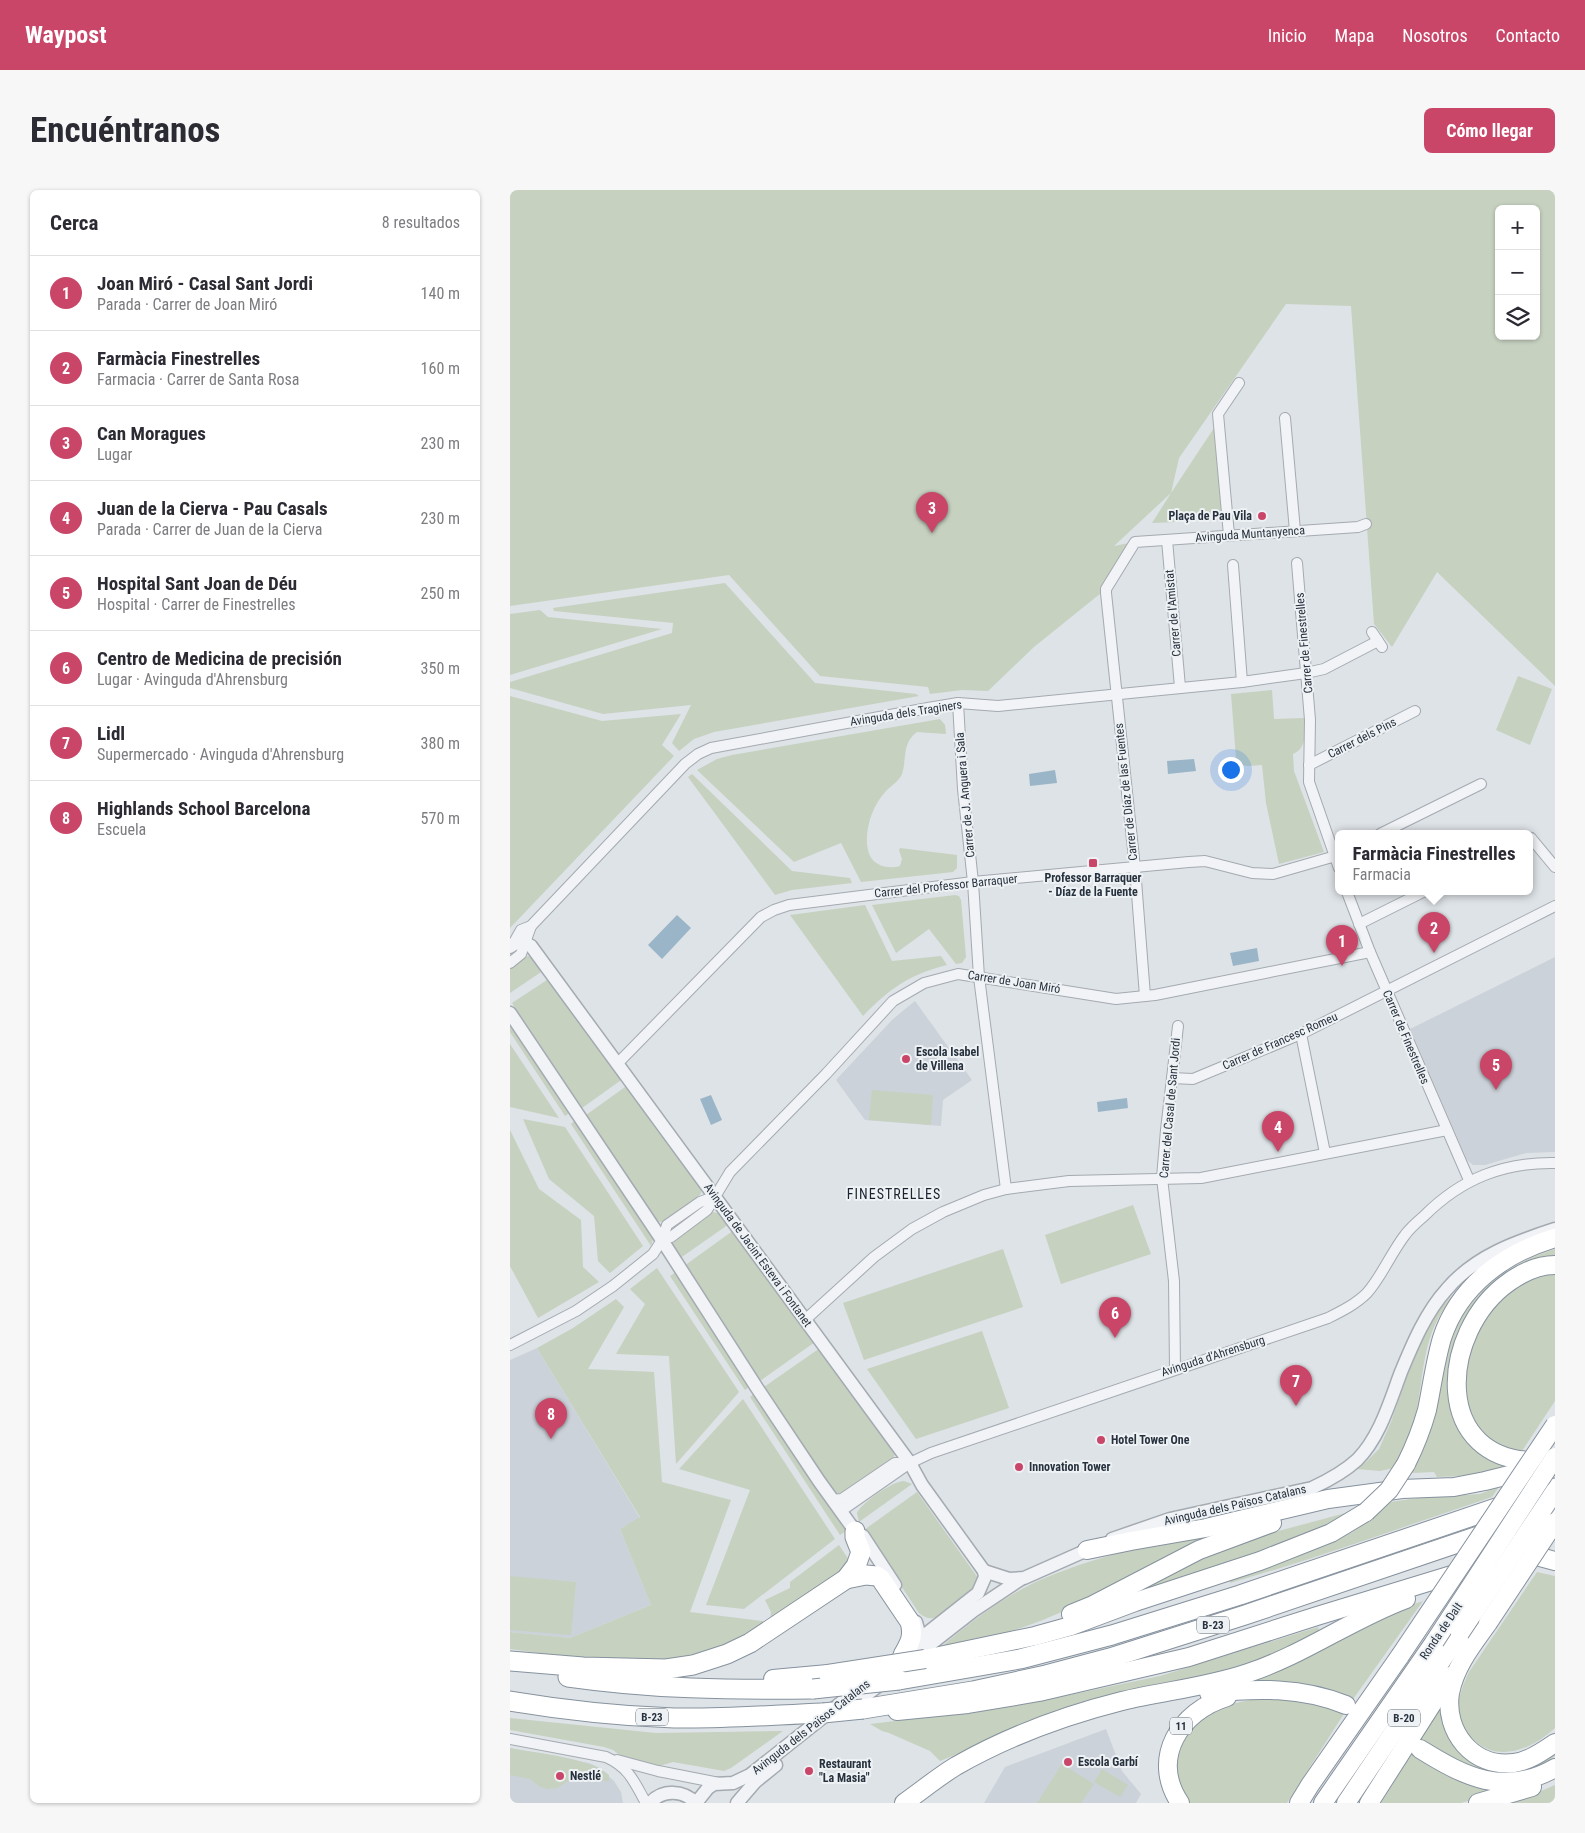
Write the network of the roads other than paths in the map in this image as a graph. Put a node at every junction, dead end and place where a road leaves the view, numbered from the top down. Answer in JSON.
{"nodes":[{"id":1,"x":1239,"y":383,"type":"dead end"},
{"id":2,"x":1285,"y":418,"type":"dead end"},
{"id":3,"x":1366,"y":524,"type":"dead end"},
{"id":4,"x":1295,"y":531,"type":"junction"},
{"id":5,"x":1229,"y":535,"type":"junction"},
{"id":6,"x":1167,"y":540,"type":"junction"},
{"id":7,"x":1298,"y":563,"type":"dead end"},
{"id":8,"x":1233,"y":565,"type":"dead end"},
{"id":9,"x":1106,"y":589,"type":"joint"},
{"id":10,"x":1377,"y":640,"type":"dead end"},
{"id":11,"x":1306,"y":673,"type":"junction"},
{"id":12,"x":1242,"y":682,"type":"junction"},
{"id":13,"x":1180,"y":687,"type":"junction"},
{"id":14,"x":1116,"y":693,"type":"junction"},
{"id":15,"x":958,"y":703,"type":"junction"},
{"id":16,"x":1415,"y":711,"type":"dead end"},
{"id":17,"x":1309,"y":765,"type":"junction"},
{"id":18,"x":1481,"y":784,"type":"dead end"},
{"id":19,"x":1388,"y":830,"type":"edge"},
{"id":20,"x":1533,"y":842,"type":"edge"},
{"id":21,"x":1335,"y":851,"type":"edge"},
{"id":22,"x":1335,"y":857,"type":"edge"},
{"id":23,"x":1555,"y":867,"type":"edge"},
{"id":24,"x":1135,"y":868,"type":"junction"},
{"id":25,"x":973,"y":882,"type":"junction"},
{"id":26,"x":1348,"y":895,"type":"edge"},
{"id":27,"x":1417,"y":895,"type":"edge"},
{"id":28,"x":1555,"y":906,"type":"edge"},
{"id":29,"x":1358,"y":924,"type":"junction"},
{"id":30,"x":516,"y":944,"type":"edge"},
{"id":31,"x":1370,"y":952,"type":"junction"},
{"id":32,"x":510,"y":963,"type":"edge"},
{"id":33,"x":979,"y":976,"type":"junction"},
{"id":34,"x":1386,"y":991,"type":"junction"},
{"id":35,"x":1145,"y":996,"type":"junction"},
{"id":36,"x":510,"y":1013,"type":"edge"},
{"id":37,"x":1178,"y":1026,"type":"dead end"},
{"id":38,"x":1301,"y":1034,"type":"junction"},
{"id":39,"x":616,"y":1064,"type":"junction"},
{"id":40,"x":1172,"y":1078,"type":"junction"},
{"id":41,"x":1447,"y":1130,"type":"junction"},
{"id":42,"x":1325,"y":1153,"type":"junction"},
{"id":43,"x":1555,"y":1163,"type":"edge"},
{"id":44,"x":1162,"y":1178,"type":"junction"},
{"id":45,"x":1469,"y":1180,"type":"junction"},
{"id":46,"x":1006,"y":1189,"type":"junction"},
{"id":47,"x":716,"y":1196,"type":"junction"},
{"id":48,"x":1555,"y":1229,"type":"edge"},
{"id":49,"x":1555,"y":1238,"type":"edge"},
{"id":50,"x":662,"y":1240,"type":"junction"},
{"id":51,"x":1555,"y":1265,"type":"edge"},
{"id":52,"x":805,"y":1320,"type":"junction"},
{"id":53,"x":510,"y":1345,"type":"edge"},
{"id":54,"x":1175,"y":1369,"type":"junction"},
{"id":55,"x":1555,"y":1425,"type":"edge"},
{"id":56,"x":897,"y":1445,"type":"junction"},
{"id":57,"x":1555,"y":1458,"type":"edge"},
{"id":58,"x":1555,"y":1462,"type":"edge"},
{"id":59,"x":895,"y":1463,"type":"junction"},
{"id":60,"x":910,"y":1463,"type":"junction"},
{"id":61,"x":1555,"y":1489,"type":"edge"},
{"id":62,"x":1371,"y":1493,"type":"junction"},
{"id":63,"x":832,"y":1500,"type":"junction"},
{"id":64,"x":1555,"y":1510,"type":"edge"},
{"id":65,"x":842,"y":1512,"type":"junction"},
{"id":66,"x":1555,"y":1522,"type":"edge"},
{"id":67,"x":855,"y":1531,"type":"junction"},
{"id":68,"x":1555,"y":1532,"type":"edge"},
{"id":69,"x":1087,"y":1550,"type":"junction"},
{"id":70,"x":1555,"y":1561,"type":"edge"},
{"id":71,"x":1555,"y":1567,"type":"edge"},
{"id":72,"x":984,"y":1571,"type":"junction"},
{"id":73,"x":1024,"y":1578,"type":"junction"},
{"id":74,"x":846,"y":1579,"type":"junction"},
{"id":75,"x":913,"y":1614,"type":"junction"},
{"id":76,"x":1317,"y":1616,"type":"junction"},
{"id":77,"x":939,"y":1623,"type":"junction"},
{"id":78,"x":921,"y":1638,"type":"junction"},
{"id":79,"x":979,"y":1648,"type":"junction"},
{"id":80,"x":1470,"y":1649,"type":"junction"},
{"id":81,"x":916,"y":1655,"type":"junction"},
{"id":82,"x":510,"y":1661,"type":"edge"},
{"id":83,"x":510,"y":1668,"type":"edge"},
{"id":84,"x":570,"y":1677,"type":"junction"},
{"id":85,"x":773,"y":1678,"type":"joint"},
{"id":86,"x":1252,"y":1691,"type":"junction"},
{"id":87,"x":510,"y":1700,"type":"edge"},
{"id":88,"x":1346,"y":1705,"type":"dead end"},
{"id":89,"x":860,"y":1711,"type":"junction"},
{"id":90,"x":1035,"y":1730,"type":"junction"},
{"id":91,"x":510,"y":1739,"type":"edge"},
{"id":92,"x":1555,"y":1742,"type":"edge"},
{"id":93,"x":1420,"y":1749,"type":"dead end"},
{"id":94,"x":606,"y":1757,"type":"junction"},
{"id":95,"x":1555,"y":1768,"type":"edge"},
{"id":96,"x":1555,"y":1777,"type":"edge"},
{"id":97,"x":719,"y":1783,"type":"junction"},
{"id":98,"x":1310,"y":1785,"type":"junction"},
{"id":99,"x":746,"y":1797,"type":"edge"},
{"id":100,"x":646,"y":1803,"type":"edge"},
{"id":101,"x":650,"y":1803,"type":"edge"},
{"id":102,"x":696,"y":1803,"type":"edge"},
{"id":103,"x":737,"y":1803,"type":"edge"},
{"id":104,"x":904,"y":1803,"type":"edge"},
{"id":105,"x":1180,"y":1803,"type":"edge"},
{"id":106,"x":1294,"y":1803,"type":"edge"},
{"id":107,"x":1299,"y":1803,"type":"edge"},
{"id":108,"x":1323,"y":1803,"type":"edge"},
{"id":109,"x":1346,"y":1803,"type":"edge"},
{"id":110,"x":1369,"y":1803,"type":"edge"},
{"id":111,"x":1478,"y":1803,"type":"edge"}],
"edges":[{"from":1,"to":5,"type":"street"},
{"from":2,"to":4,"type":"street"},
{"from":3,"to":4,"type":"street","name":"Avinguda Muntanyenca"},
{"from":4,"to":5,"type":"street","name":"Avinguda Muntanyenca"},
{"from":5,"to":6,"type":"street","name":"Avinguda Muntanyenca"},
{"from":6,"to":9,"type":"street","name":"Avinguda Muntanyenca"},
{"from":6,"to":13,"type":"street","name":"Carrer de l'Amistat"},
{"from":7,"to":11,"type":"street","name":"Carrer de Finestrelles"},
{"from":8,"to":12,"type":"street"},
{"from":9,"to":14,"type":"street","name":"Carrer de Díaz de las Fuentes"},
{"from":10,"to":11,"type":"street","name":"Avinguda dels Traginers"},
{"from":11,"to":12,"type":"street","name":"Avinguda dels Traginers"},
{"from":11,"to":17,"type":"street","name":"Carrer de Finestrelles"},
{"from":12,"to":13,"type":"street","name":"Avinguda dels Traginers"},
{"from":13,"to":14,"type":"street","name":"Avinguda dels Traginers"},
{"from":14,"to":15,"type":"street","name":"Avinguda dels Traginers"},
{"from":14,"to":24,"type":"street","name":"Carrer de Díaz de las Fuentes"},
{"from":15,"to":25,"type":"street","name":"Carrer de J. Anguera i Sala"},
{"from":15,"to":30,"type":"street","name":"Avinguda dels Traginers"},
{"from":16,"to":17,"type":"street","name":"Carrer dels Pins"},
{"from":17,"to":21,"type":"street","name":"Carrer de Finestrelles"},
{"from":18,"to":19,"type":"street"},
{"from":20,"to":23,"type":"street"},
{"from":22,"to":24,"type":"street","name":"Carrer del Professor Barraquer"},
{"from":24,"to":25,"type":"street","name":"Carrer del Professor Barraquer"},
{"from":24,"to":35,"type":"street","name":"Carrer de Díaz de las Fuentes"},
{"from":25,"to":33,"type":"street","name":"Carrer de J. Anguera i Sala"},
{"from":25,"to":39,"type":"street","name":"Carrer del Professor Barraquer"},
{"from":26,"to":29,"type":"street","name":"Carrer de Finestrelles"},
{"from":27,"to":29,"type":"street"},
{"from":28,"to":34,"type":"street","name":"Carrer de Francesc Romeu"},
{"from":29,"to":31,"type":"street","name":"Carrer de Finestrelles"},
{"from":30,"to":32,"type":"street"},
{"from":30,"to":39,"type":"street","name":"Avinguda de Jacint Esteva i Fontanet"},
{"from":31,"to":34,"type":"street","name":"Carrer de Finestrelles"},
{"from":31,"to":35,"type":"street","name":"Carrer de Joan Miró"},
{"from":33,"to":35,"type":"street","name":"Carrer de Joan Miró"},
{"from":33,"to":46,"type":"street","name":"Carrer de J. Anguera i Sala"},
{"from":33,"to":47,"type":"street","name":"Carrer de Joan Miró"},
{"from":34,"to":38,"type":"street","name":"Carrer de Francesc Romeu"},
{"from":34,"to":41,"type":"street","name":"Carrer de Finestrelles"},
{"from":36,"to":50,"type":"street"},
{"from":37,"to":40,"type":"street","name":"Carrer del Casal de Sant Jordi"},
{"from":38,"to":40,"type":"street","name":"Carrer de Francesc Romeu"},
{"from":38,"to":42,"type":"street"},
{"from":39,"to":47,"type":"street","name":"Avinguda de Jacint Esteva i Fontanet"},
{"from":40,"to":44,"type":"street","name":"Carrer del Casal de Sant Jordi"},
{"from":41,"to":42,"type":"street"},
{"from":41,"to":45,"type":"street","name":"Carrer de Finestrelles"},
{"from":42,"to":44,"type":"street"},
{"from":43,"to":45,"type":"street","name":"Avinguda d'Ahrensburg"},
{"from":44,"to":46,"type":"street"},
{"from":44,"to":54,"type":"street","name":"Carrer del Casal de Sant Jordi"},
{"from":45,"to":54,"type":"street","name":"Avinguda d'Ahrensburg"},
{"from":46,"to":52,"type":"street"},
{"from":47,"to":50,"type":"street"},
{"from":47,"to":52,"type":"street","name":"Avinguda de Jacint Esteva i Fontanet"},
{"from":48,"to":69,"type":"street","name":"Avinguda dels Països Catalans"},
{"from":49,"to":79,"type":"highway","bridge":true},
{"from":50,"to":53,"type":"street"},
{"from":50,"to":63,"type":"street"},
{"from":51,"to":57,"type":"highway"},
{"from":52,"to":56,"type":"street","name":"Avinguda de Jacint Esteva i Fontanet"},
{"from":54,"to":60,"type":"street","name":"Avinguda d'Ahrensburg"},
{"from":55,"to":98,"type":"highway","bridge":true},
{"from":56,"to":59,"type":"street"},
{"from":56,"to":60,"type":"street","name":"Avinguda de Jacint Esteva i Fontanet"},
{"from":57,"to":108,"type":"highway","name":"Ronda de Dalt","number":"B-20","bridge":true},
{"from":58,"to":62,"type":"highway"},
{"from":59,"to":60,"type":"street","name":"Avinguda d'Ahrensburg"},
{"from":59,"to":63,"type":"street"},
{"from":60,"to":65,"type":"street","name":"Avinguda d'Ahrensburg"},
{"from":60,"to":72,"type":"street","name":"Avinguda de Jacint Esteva i Fontanet"},
{"from":61,"to":84,"type":"highway","number":"B-23","bridge":true},
{"from":61,"to":109,"type":"highway","name":"Ronda de Dalt","number":"B-20","bridge":true},
{"from":62,"to":69,"type":"highway"},
{"from":62,"to":79,"type":"highway"},
{"from":63,"to":65,"type":"street"},
{"from":64,"to":89,"type":"highway","number":"B-23"},
{"from":65,"to":67,"type":"street"},
{"from":66,"to":80,"type":"highway","bridge":true},
{"from":67,"to":74,"type":"highway"},
{"from":67,"to":75,"type":"street"},
{"from":68,"to":76,"type":"highway"},
{"from":69,"to":73,"type":"street","name":"Avinguda dels Països Catalans"},
{"from":70,"to":76,"type":"highway"},
{"from":71,"to":90,"type":"highway"},
{"from":72,"to":73,"type":"street","name":"Avinguda dels Països Catalans"},
{"from":72,"to":77,"type":"street","name":"Avinguda dels Països Catalans"},
{"from":73,"to":81,"type":"street"},
{"from":74,"to":81,"type":"highway"},
{"from":74,"to":82,"type":"highway"},
{"from":75,"to":77,"type":"street"},
{"from":75,"to":78,"type":"street"},
{"from":76,"to":89,"type":"highway"},
{"from":77,"to":78,"type":"street","name":"Avinguda dels Països Catalans"},
{"from":78,"to":81,"type":"street","name":"Avinguda dels Països Catalans"},
{"from":79,"to":81,"type":"highway"},
{"from":80,"to":92,"type":"highway"},
{"from":80,"to":110,"type":"highway"},
{"from":81,"to":85,"type":"highway","bridge":true},
{"from":81,"to":97,"type":"street","name":"Avinguda dels Països Catalans"},
{"from":81,"to":99,"type":"street","name":"Avinguda dels Països Catalans"},
{"from":83,"to":84,"type":"highway","number":"B-23"},
{"from":84,"to":85,"type":"highway"},
{"from":86,"to":88,"type":"highway"},
{"from":86,"to":90,"type":"highway"},
{"from":86,"to":105,"type":"highway","number":"11"},
{"from":87,"to":89,"type":"highway","number":"B-23","bridge":true},
{"from":90,"to":104,"type":"highway"},
{"from":91,"to":94,"type":"street"},
{"from":93,"to":95,"type":"highway"},
{"from":94,"to":97,"type":"street"},
{"from":94,"to":100,"type":"street"},
{"from":96,"to":111,"type":"highway"},
{"from":97,"to":102,"type":"street","name":"Avinguda dels Països Catalans"},
{"from":98,"to":106,"type":"highway"},
{"from":98,"to":107,"type":"highway"},
{"from":99,"to":103,"type":"street","name":"Avinguda dels Països Catalans"},
{"from":101,"to":102,"type":"street"}]}
